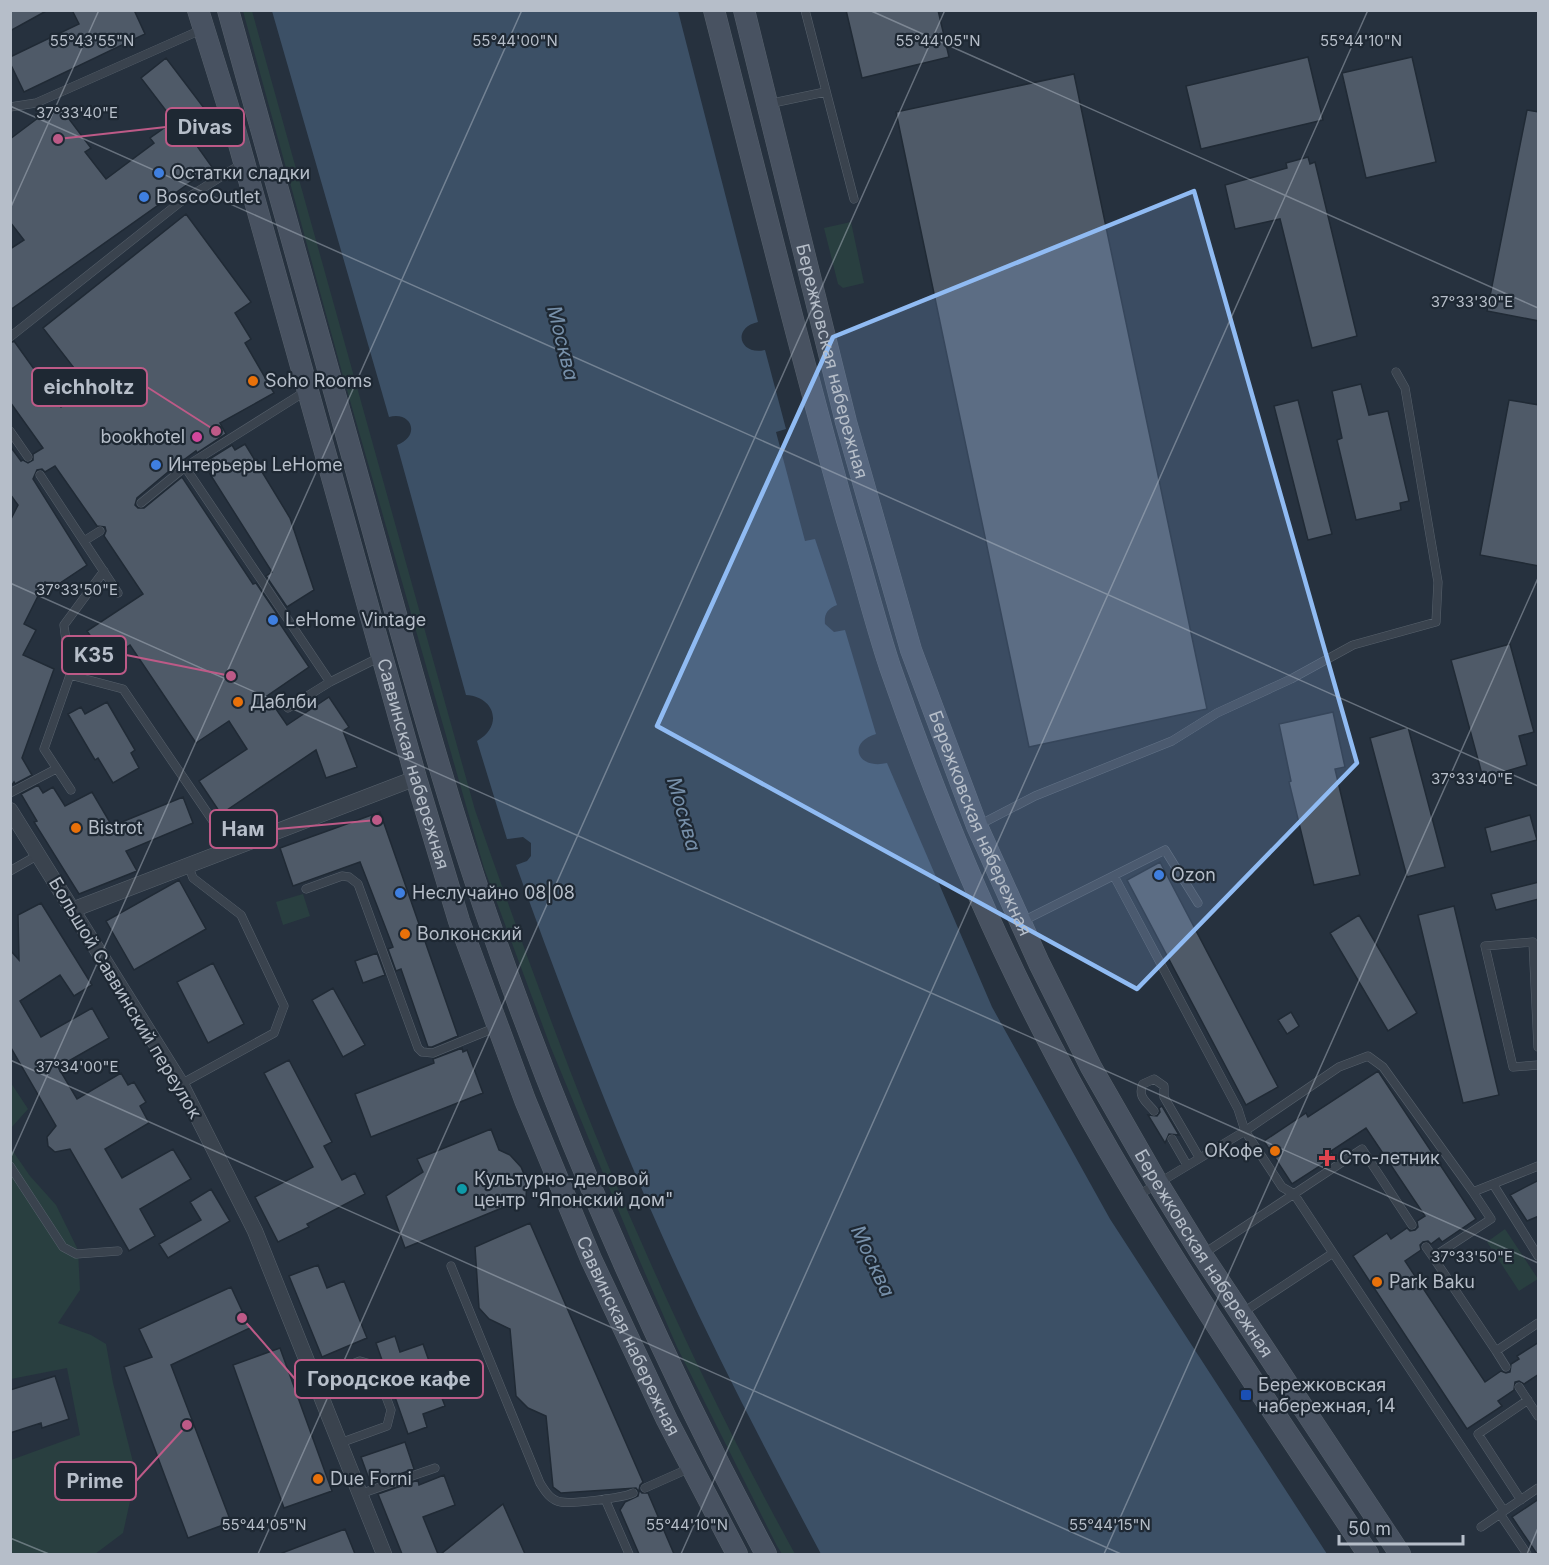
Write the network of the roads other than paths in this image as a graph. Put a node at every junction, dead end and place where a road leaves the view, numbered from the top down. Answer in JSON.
{"nodes":[{"id":1,"x":228,"y":10,"type":"edge"},
{"id":2,"x":714,"y":10,"type":"edge"},
{"id":3,"x":744,"y":10,"type":"edge"},
{"id":4,"x":805,"y":10,"type":"edge"},
{"id":5,"x":201,"y":20,"type":"edge"},
{"id":6,"x":825,"y":92,"type":"junction"},
{"id":7,"x":768,"y":104,"type":"junction"},
{"id":8,"x":10,"y":107,"type":"edge"},
{"id":9,"x":244,"y":163,"type":"junction"},
{"id":10,"x":854,"y":199,"type":"dead end"},
{"id":11,"x":10,"y":337,"type":"edge"},
{"id":12,"x":1396,"y":372,"type":"dead end"},
{"id":13,"x":307,"y":390,"type":"junction"},
{"id":14,"x":10,"y":431,"type":"edge"},
{"id":15,"x":28,"y":457,"type":"dead end"},
{"id":16,"x":185,"y":467,"type":"junction"},
{"id":17,"x":40,"y":475,"type":"dead end"},
{"id":18,"x":141,"y":503,"type":"dead end"},
{"id":19,"x":100,"y":531,"type":"dead end"},
{"id":20,"x":84,"y":542,"type":"junction"},
{"id":21,"x":104,"y":571,"type":"junction"},
{"id":22,"x":118,"y":593,"type":"dead end"},
{"id":23,"x":382,"y":657,"type":"junction"},
{"id":24,"x":70,"y":675,"type":"junction"},
{"id":25,"x":330,"y":682,"type":"junction"},
{"id":26,"x":288,"y":708,"type":"dead end"},
{"id":27,"x":56,"y":769,"type":"junction"},
{"id":28,"x":416,"y":778,"type":"junction"},
{"id":29,"x":71,"y":790,"type":"dead end"},
{"id":30,"x":10,"y":793,"type":"edge"},
{"id":31,"x":10,"y":810,"type":"edge"},
{"id":32,"x":977,"y":826,"type":"junction"},
{"id":33,"x":232,"y":849,"type":"junction"},
{"id":34,"x":38,"y":855,"type":"junction"},
{"id":35,"x":188,"y":865,"type":"junction"},
{"id":36,"x":10,"y":871,"type":"edge"},
{"id":37,"x":1114,"y":876,"type":"junction"},
{"id":38,"x":306,"y":889,"type":"dead end"},
{"id":39,"x":1198,"y":903,"type":"dead end"},
{"id":40,"x":72,"y":910,"type":"junction"},
{"id":41,"x":1020,"y":922,"type":"junction"},
{"id":42,"x":498,"y":1026,"type":"junction"},
{"id":43,"x":1539,"y":1047,"type":"edge"},
{"id":44,"x":1539,"y":1065,"type":"edge"},
{"id":45,"x":181,"y":1084,"type":"junction"},
{"id":46,"x":1154,"y":1111,"type":"dead end"},
{"id":47,"x":1245,"y":1131,"type":"junction"},
{"id":48,"x":1172,"y":1139,"type":"dead end"},
{"id":49,"x":1199,"y":1157,"type":"junction"},
{"id":50,"x":1187,"y":1165,"type":"junction"},
{"id":51,"x":10,"y":1166,"type":"edge"},
{"id":52,"x":1539,"y":1166,"type":"edge"},
{"id":53,"x":1157,"y":1182,"type":"junction"},
{"id":54,"x":1493,"y":1184,"type":"junction"},
{"id":55,"x":1473,"y":1192,"type":"junction"},
{"id":56,"x":1294,"y":1194,"type":"junction"},
{"id":57,"x":1135,"y":1197,"type":"junction"},
{"id":58,"x":1412,"y":1225,"type":"dead end"},
{"id":59,"x":1426,"y":1247,"type":"dead end"},
{"id":60,"x":118,"y":1251,"type":"dead end"},
{"id":61,"x":1333,"y":1253,"type":"junction"},
{"id":62,"x":1202,"y":1255,"type":"junction"},
{"id":63,"x":1539,"y":1256,"type":"edge"},
{"id":64,"x":1433,"y":1257,"type":"junction"},
{"id":65,"x":451,"y":1266,"type":"dead end"},
{"id":66,"x":1241,"y":1314,"type":"junction"},
{"id":67,"x":1539,"y":1323,"type":"edge"},
{"id":68,"x":1496,"y":1351,"type":"junction"},
{"id":69,"x":1506,"y":1367,"type":"dead end"},
{"id":70,"x":314,"y":1380,"type":"junction"},
{"id":71,"x":1519,"y":1387,"type":"dead end"},
{"id":72,"x":1528,"y":1400,"type":"junction"},
{"id":73,"x":1539,"y":1416,"type":"edge"},
{"id":74,"x":340,"y":1443,"type":"junction"},
{"id":75,"x":692,"y":1467,"type":"junction"},
{"id":76,"x":435,"y":1468,"type":"dead end"},
{"id":77,"x":645,"y":1488,"type":"dead end"},
{"id":78,"x":1539,"y":1488,"type":"edge"},
{"id":79,"x":633,"y":1493,"type":"dead end"},
{"id":80,"x":360,"y":1494,"type":"junction"},
{"id":81,"x":605,"y":1499,"type":"junction"},
{"id":82,"x":1521,"y":1500,"type":"junction"},
{"id":83,"x":1502,"y":1513,"type":"junction"},
{"id":84,"x":1481,"y":1527,"type":"dead end"},
{"id":85,"x":384,"y":1554,"type":"edge"},
{"id":86,"x":629,"y":1554,"type":"edge"},
{"id":87,"x":737,"y":1554,"type":"edge"},
{"id":88,"x":766,"y":1554,"type":"edge"},
{"id":89,"x":1368,"y":1554,"type":"edge"},
{"id":90,"x":1400,"y":1554,"type":"edge"},
{"id":91,"x":1527,"y":1554,"type":"edge"}],
"edges":[{"from":1,"to":88,"type":"main road","name":"Саввинская набережная"},
{"from":2,"to":57,"type":"main road","name":"Бережковская набережная"},
{"from":3,"to":7,"type":"main road","name":"Бережковская набережная"},
{"from":4,"to":6,"type":"lane"},
{"from":5,"to":8,"type":"lane"},
{"from":5,"to":9,"type":"main road","name":"Саввинская набережная"},
{"from":6,"to":7,"type":"lane"},
{"from":6,"to":10,"type":"lane"},
{"from":7,"to":32,"type":"main road","name":"Бережковская набережная"},
{"from":9,"to":11,"type":"lane"},
{"from":9,"to":13,"type":"main road","name":"Саввинская набережная"},
{"from":12,"to":32,"type":"lane"},
{"from":13,"to":16,"type":"lane"},
{"from":13,"to":23,"type":"main road","name":"Саввинская набережная"},
{"from":14,"to":15,"type":"lane"},
{"from":16,"to":18,"type":"lane"},
{"from":16,"to":25,"type":"lane"},
{"from":17,"to":20,"type":"lane"},
{"from":19,"to":20,"type":"lane"},
{"from":20,"to":21,"type":"lane"},
{"from":21,"to":22,"type":"lane"},
{"from":21,"to":24,"type":"lane"},
{"from":23,"to":25,"type":"lane"},
{"from":23,"to":28,"type":"main road","name":"Саввинская набережная"},
{"from":24,"to":27,"type":"lane"},
{"from":24,"to":33,"type":"lane"},
{"from":25,"to":26,"type":"lane"},
{"from":27,"to":29,"type":"lane"},
{"from":27,"to":30,"type":"lane"},
{"from":28,"to":33,"type":"street"},
{"from":28,"to":42,"type":"main road","name":"Саввинская набережная"},
{"from":31,"to":34,"type":"street","name":"Большой Саввинский переулок"},
{"from":32,"to":41,"type":"main road","name":"Бережковская набережная"},
{"from":33,"to":35,"type":"street"},
{"from":34,"to":36,"type":"lane"},
{"from":34,"to":40,"type":"street","name":"Большой Саввинский переулок"},
{"from":35,"to":40,"type":"street"},
{"from":35,"to":45,"type":"lane"},
{"from":37,"to":39,"type":"lane"},
{"from":37,"to":41,"type":"lane"},
{"from":37,"to":47,"type":"lane"},
{"from":38,"to":42,"type":"lane"},
{"from":40,"to":45,"type":"street","name":"Большой Саввинский переулок"},
{"from":41,"to":53,"type":"main road","name":"Бережковская набережная"},
{"from":42,"to":75,"type":"main road","name":"Саввинская набережная"},
{"from":43,"to":44,"type":"lane"},
{"from":45,"to":70,"type":"street","name":"Большой Саввинский переулок"},
{"from":46,"to":49,"type":"lane"},
{"from":47,"to":49,"type":"lane"},
{"from":47,"to":55,"type":"lane"},
{"from":47,"to":56,"type":"lane"},
{"from":48,"to":50,"type":"lane"},
{"from":49,"to":50,"type":"lane"},
{"from":50,"to":53,"type":"lane"},
{"from":51,"to":60,"type":"lane"},
{"from":52,"to":54,"type":"lane"},
{"from":53,"to":57,"type":"lane"},
{"from":53,"to":62,"type":"main road","name":"Бережковская набережная"},
{"from":54,"to":55,"type":"lane"},
{"from":54,"to":63,"type":"lane"},
{"from":55,"to":64,"type":"lane"},
{"from":56,"to":58,"type":"lane"},
{"from":56,"to":61,"type":"lane"},
{"from":56,"to":62,"type":"lane"},
{"from":57,"to":89,"type":"main road","name":"Бережковская набережная"},
{"from":59,"to":64,"type":"lane"},
{"from":61,"to":66,"type":"lane"},
{"from":61,"to":83,"type":"lane"},
{"from":62,"to":66,"type":"main road","name":"Бережковская набережная"},
{"from":64,"to":68,"type":"lane"},
{"from":65,"to":81,"type":"lane"},
{"from":66,"to":90,"type":"main road","name":"Бережковская набережная"},
{"from":67,"to":68,"type":"lane"},
{"from":68,"to":69,"type":"lane"},
{"from":70,"to":74,"type":"street","name":"Большой Саввинский переулок"},
{"from":70,"to":74,"type":"lane"},
{"from":71,"to":72,"type":"lane"},
{"from":72,"to":73,"type":"lane"},
{"from":72,"to":82,"type":"lane"},
{"from":74,"to":80,"type":"street","name":"Большой Саввинский переулок"},
{"from":75,"to":77,"type":"lane"},
{"from":75,"to":87,"type":"main road","name":"Саввинская набережная"},
{"from":76,"to":80,"type":"lane"},
{"from":78,"to":82,"type":"lane"},
{"from":79,"to":81,"type":"lane"},
{"from":80,"to":85,"type":"street","name":"Большой Саввинский переулок"},
{"from":81,"to":86,"type":"lane"},
{"from":82,"to":83,"type":"lane"},
{"from":83,"to":84,"type":"lane"},
{"from":83,"to":91,"type":"lane"}]}
